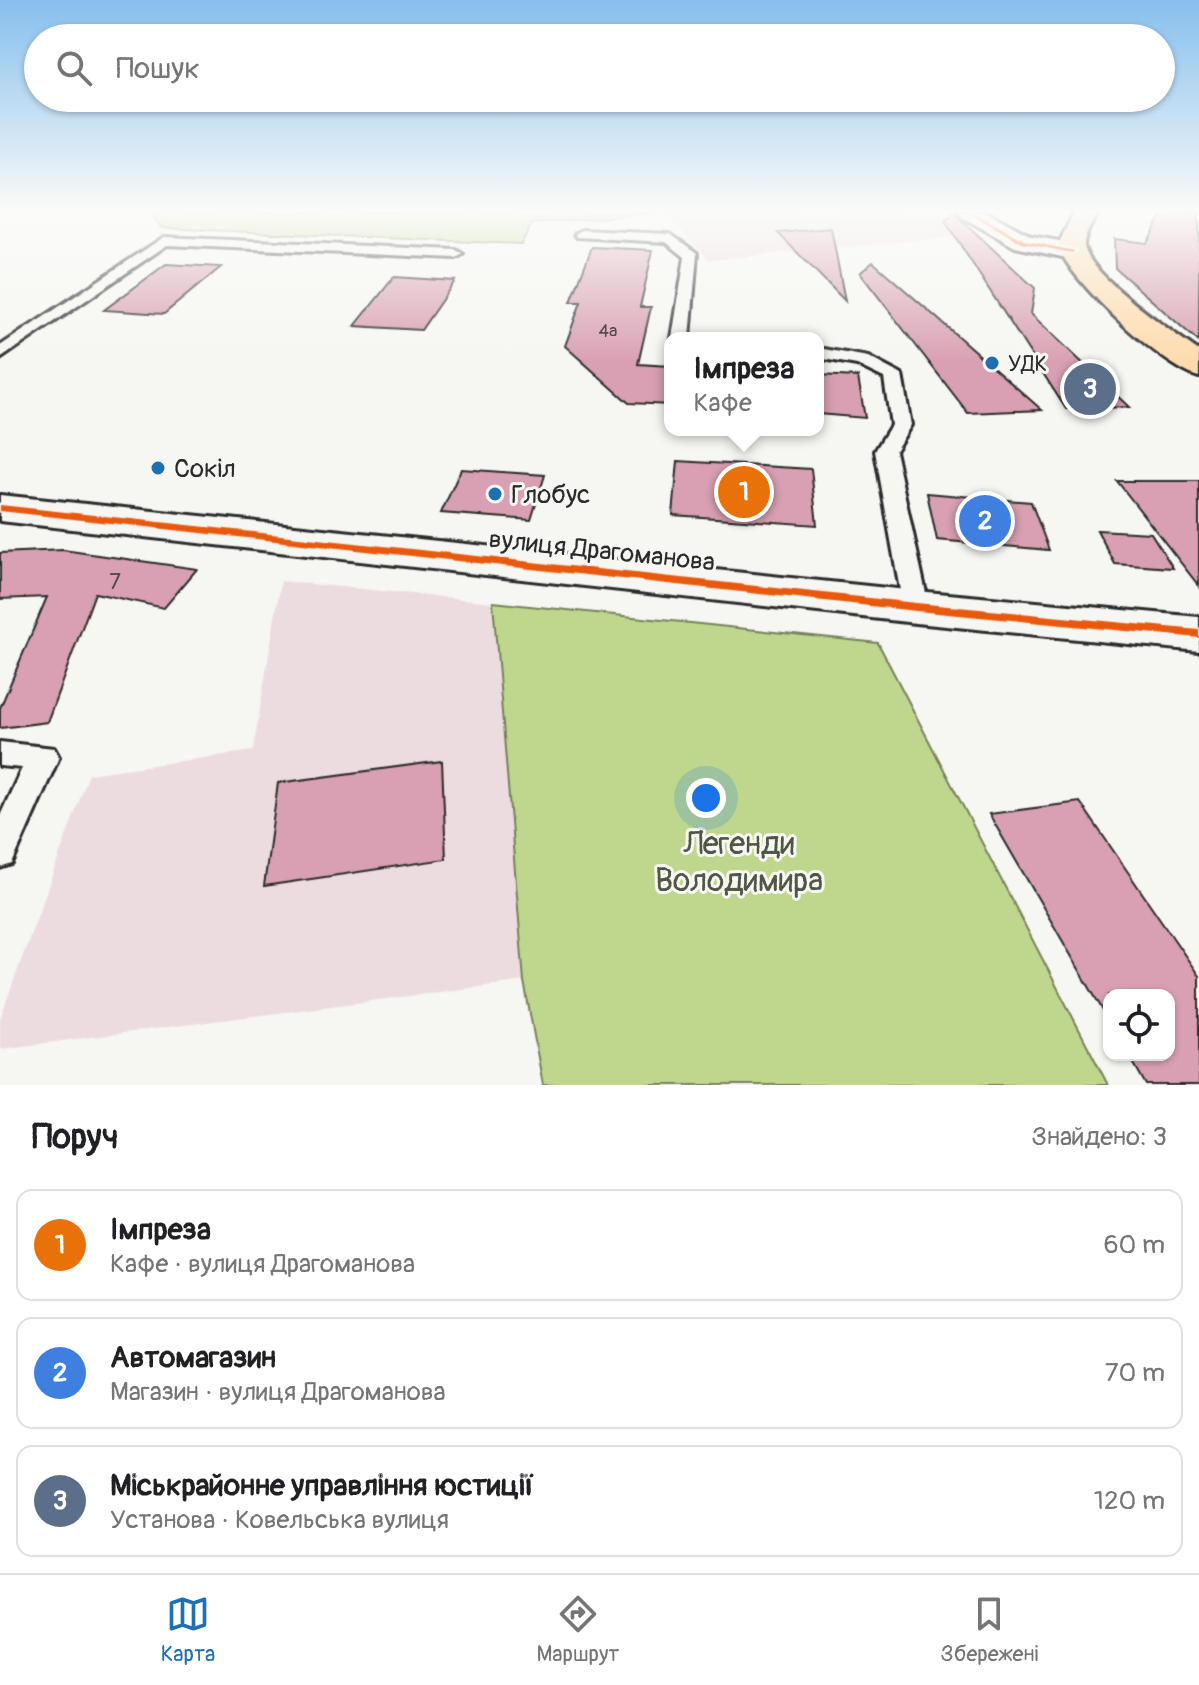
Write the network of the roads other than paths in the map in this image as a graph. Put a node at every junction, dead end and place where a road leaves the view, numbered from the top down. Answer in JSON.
{"nodes":[{"id":1,"x":133,"y":263,"type":"edge"},
{"id":2,"x":691,"y":263,"type":"edge"},
{"id":3,"x":1075,"y":263,"type":"edge"},
{"id":4,"x":682,"y":332,"type":"edge"},
{"id":5,"x":0,"y":354,"type":"edge"},
{"id":6,"x":824,"y":354,"type":"edge"},
{"id":7,"x":1199,"y":367,"type":"edge"},
{"id":8,"x":0,"y":508,"type":"edge"},
{"id":9,"x":916,"y":607,"type":"junction"},
{"id":10,"x":1199,"y":634,"type":"edge"},
{"id":11,"x":0,"y":754,"type":"edge"},
{"id":12,"x":0,"y":853,"type":"edge"}],
"edges":[{"from":1,"to":5,"type":"lane"},
{"from":2,"to":4,"type":"lane"},
{"from":3,"to":7,"type":"main road"},
{"from":6,"to":9,"type":"lane"},
{"from":8,"to":9,"type":"street","name":"вулиця Драгоманова"},
{"from":9,"to":10,"type":"street","name":"вулиця Драгоманова"},
{"from":11,"to":12,"type":"lane"}]}
